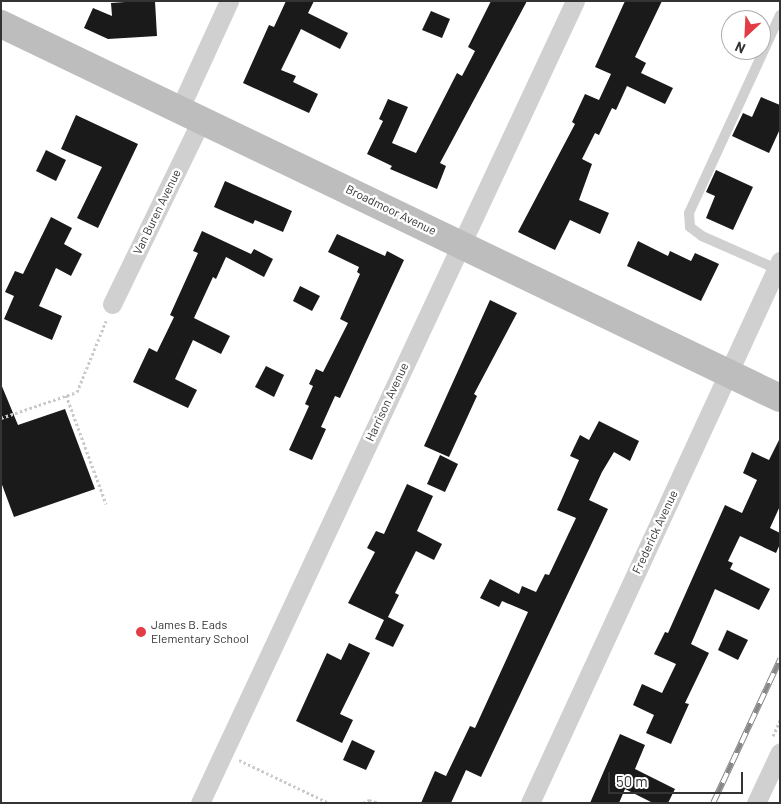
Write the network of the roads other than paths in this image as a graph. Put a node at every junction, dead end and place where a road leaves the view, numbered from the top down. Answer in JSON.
{"nodes":[{"id":1,"x":229,"y":1,"type":"edge"},
{"id":2,"x":575,"y":1,"type":"edge"},
{"id":3,"x":780,"y":15,"type":"edge"},
{"id":4,"x":1,"y":24,"type":"edge"},
{"id":5,"x":191,"y":114,"type":"junction"},
{"id":6,"x":461,"y":244,"type":"junction"},
{"id":7,"x":779,"y":267,"type":"edge"},
{"id":8,"x":112,"y":304,"type":"road end"},
{"id":9,"x":728,"y":373,"type":"junction"},
{"id":10,"x":780,"y":398,"type":"edge"},
{"id":11,"x":780,"y":752,"type":"edge"},
{"id":12,"x":200,"y":803,"type":"edge"},
{"id":13,"x":530,"y":803,"type":"edge"},
{"id":14,"x":756,"y":803,"type":"edge"}],
"edges":[{"from":1,"to":5,"type":"street","name":"Van Buren Avenue"},
{"from":2,"to":6,"type":"street","name":"Harrison Avenue"},
{"from":3,"to":7,"type":"lane"},
{"from":4,"to":5,"type":"street","name":"Broadmoor Avenue"},
{"from":5,"to":6,"type":"street","name":"Broadmoor Avenue"},
{"from":5,"to":8,"type":"street","name":"Van Buren Avenue"},
{"from":6,"to":9,"type":"street","name":"Broadmoor Avenue"},
{"from":6,"to":12,"type":"street","name":"Harrison Avenue"},
{"from":7,"to":9,"type":"street","name":"Frederick Avenue"},
{"from":9,"to":10,"type":"street","name":"Broadmoor Avenue"},
{"from":9,"to":13,"type":"street","name":"Frederick Avenue"},
{"from":11,"to":14,"type":"street"}]}
